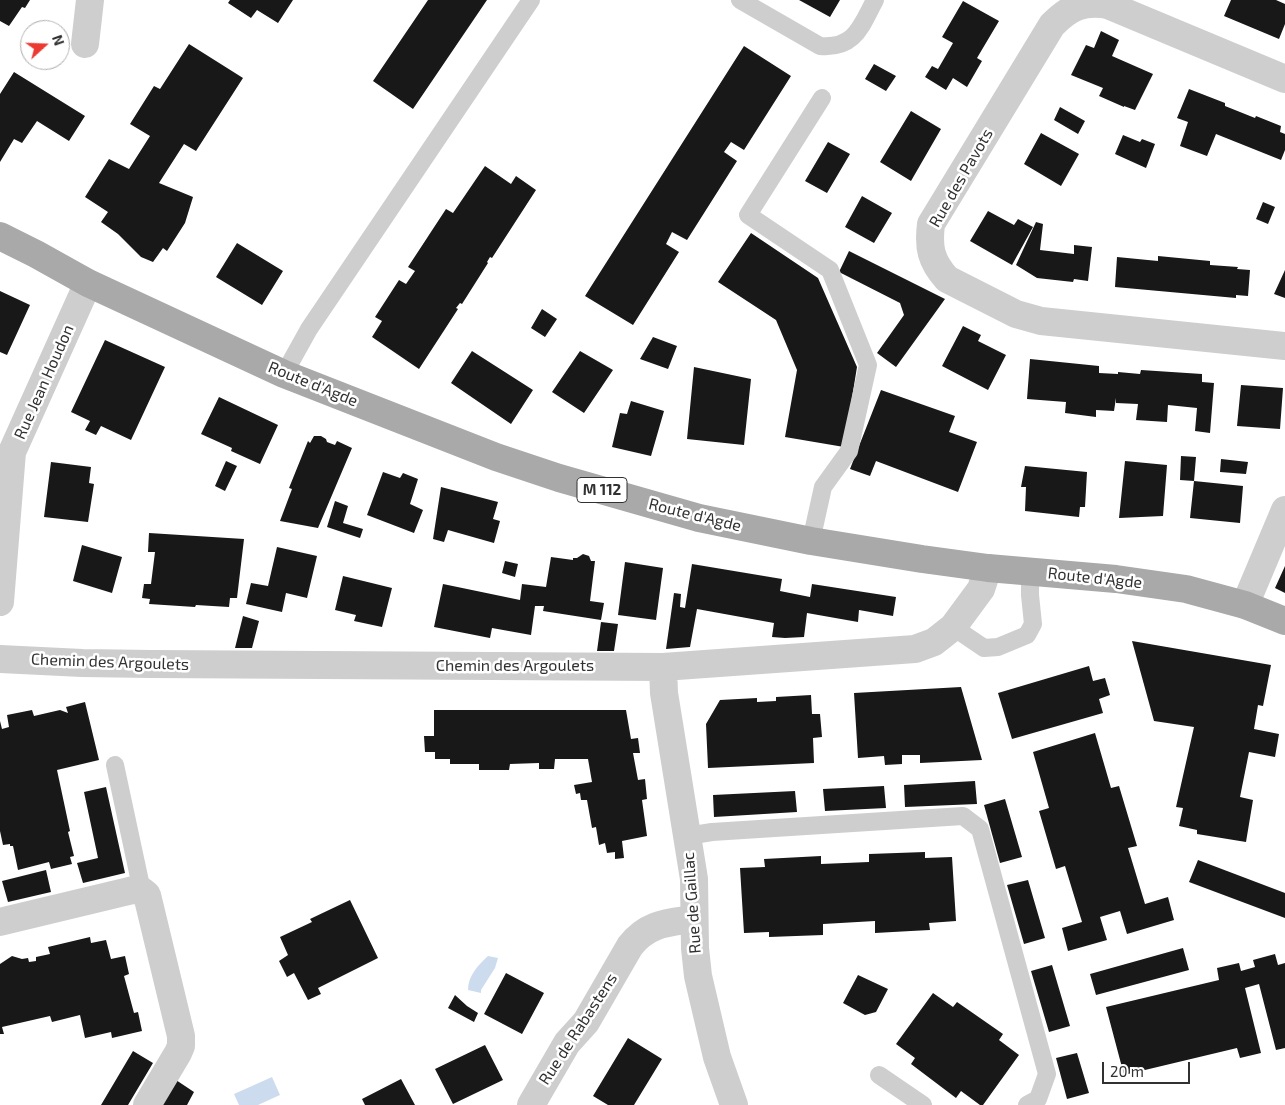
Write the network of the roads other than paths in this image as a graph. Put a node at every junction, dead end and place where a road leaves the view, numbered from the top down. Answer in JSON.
{"nodes":[{"id":1,"x":90,"y":0,"type":"edge"},
{"id":2,"x":531,"y":0,"type":"edge"},
{"id":3,"x":740,"y":0,"type":"edge"},
{"id":4,"x":875,"y":0,"type":"edge"},
{"id":5,"x":85,"y":44,"type":"dead end"},
{"id":6,"x":1285,"y":79,"type":"edge"},
{"id":7,"x":822,"y":98,"type":"dead end"},
{"id":8,"x":0,"y":236,"type":"edge"},
{"id":9,"x":88,"y":284,"type":"junction"},
{"id":10,"x":1285,"y":346,"type":"edge"},
{"id":11,"x":284,"y":374,"type":"junction"},
{"id":12,"x":6,"y":452,"type":"edge"},
{"id":13,"x":1285,"y":510,"type":"edge"},
{"id":14,"x":811,"y":541,"type":"junction"},
{"id":15,"x":988,"y":568,"type":"junction"},
{"id":16,"x":1030,"y":571,"type":"junction"},
{"id":17,"x":0,"y":602,"type":"edge"},
{"id":18,"x":1245,"y":605,"type":"junction"},
{"id":19,"x":1285,"y":621,"type":"edge"},
{"id":20,"x":954,"y":627,"type":"junction"},
{"id":21,"x":0,"y":658,"type":"edge"},
{"id":22,"x":663,"y":667,"type":"junction"},
{"id":23,"x":115,"y":765,"type":"dead end"},
{"id":24,"x":687,"y":836,"type":"junction"},
{"id":25,"x":142,"y":891,"type":"junction"},
{"id":26,"x":694,"y":919,"type":"junction"},
{"id":27,"x":0,"y":922,"type":"edge"},
{"id":28,"x":879,"y":1075,"type":"dead end"},
{"id":29,"x":530,"y":1102,"type":"edge"},
{"id":30,"x":147,"y":1105,"type":"edge"},
{"id":31,"x":734,"y":1105,"type":"edge"},
{"id":32,"x":923,"y":1105,"type":"edge"},
{"id":33,"x":1027,"y":1105,"type":"edge"}],
"edges":[{"from":1,"to":5,"type":"street"},
{"from":2,"to":11,"type":"lane"},
{"from":3,"to":4,"type":"lane"},
{"from":6,"to":10,"type":"street","name":"Rue des Pavots"},
{"from":7,"to":14,"type":"lane"},
{"from":8,"to":9,"type":"main road","name":"Route d'Agde","number":"M 112"},
{"from":9,"to":11,"type":"main road","name":"Route d'Agde","number":"M 112"},
{"from":9,"to":12,"type":"street","name":"Rue Jean Houdon"},
{"from":11,"to":14,"type":"main road","name":"Route d'Agde","number":"M 112"},
{"from":12,"to":17,"type":"street","name":"Rue Jean Houdon"},
{"from":13,"to":18,"type":"street"},
{"from":14,"to":15,"type":"main road","name":"Route d'Agde","number":"M 112"},
{"from":15,"to":16,"type":"main road","name":"Route d'Agde","number":"M 112"},
{"from":15,"to":20,"type":"street","name":"Chemin des Argoulets"},
{"from":16,"to":18,"type":"main road","name":"Route d'Agde","number":"M 112"},
{"from":16,"to":20,"type":"lane"},
{"from":18,"to":19,"type":"main road","name":"Route d'Agde","number":"M 112"},
{"from":20,"to":22,"type":"street","name":"Chemin des Argoulets"},
{"from":21,"to":22,"type":"street","name":"Chemin des Argoulets"},
{"from":22,"to":24,"type":"street","name":"Rue de Gaillac"},
{"from":23,"to":25,"type":"lane"},
{"from":24,"to":26,"type":"street","name":"Rue de Gaillac"},
{"from":24,"to":33,"type":"lane"},
{"from":25,"to":27,"type":"street"},
{"from":25,"to":30,"type":"street"},
{"from":26,"to":29,"type":"street","name":"Rue de Rabastens"},
{"from":26,"to":31,"type":"street","name":"Rue de Gaillac"},
{"from":28,"to":32,"type":"lane"}]}
